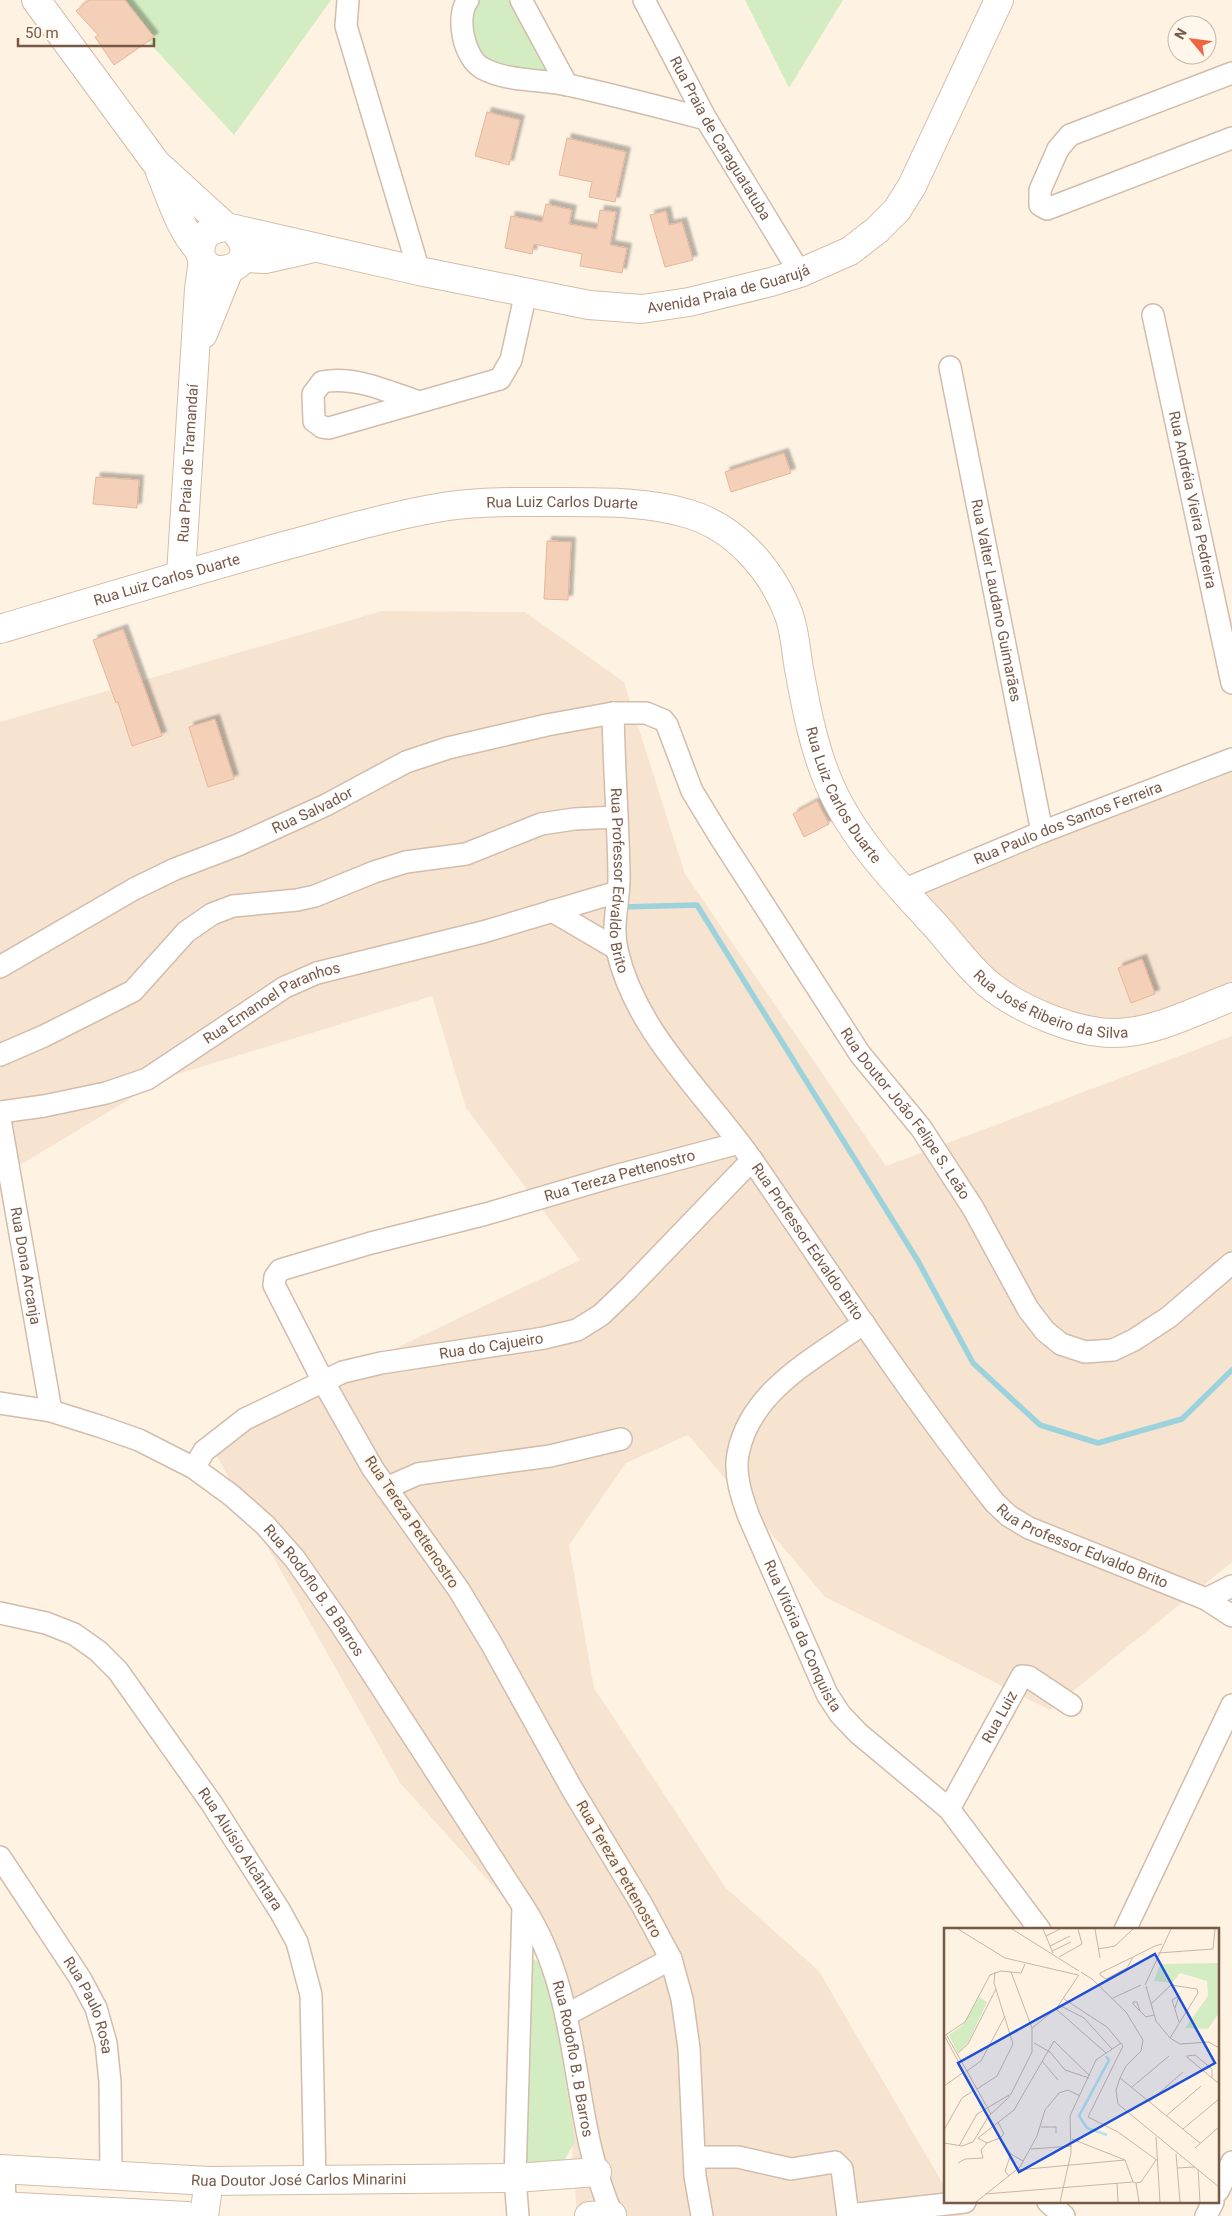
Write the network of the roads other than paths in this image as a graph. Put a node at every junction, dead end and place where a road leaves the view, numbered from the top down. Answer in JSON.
{"nodes":[{"id":1,"x":36,"y":0,"type":"edge"},
{"id":2,"x":348,"y":0,"type":"edge"},
{"id":3,"x":468,"y":0,"type":"edge"},
{"id":4,"x":521,"y":0,"type":"edge"},
{"id":5,"x":644,"y":0,"type":"edge"},
{"id":6,"x":1000,"y":0,"type":"edge"},
{"id":7,"x":1232,"y":73,"type":"edge"},
{"id":8,"x":567,"y":85,"type":"junction"},
{"id":9,"x":706,"y":119,"type":"junction"},
{"id":10,"x":1232,"y":138,"type":"edge"},
{"id":11,"x":156,"y":163,"type":"junction"},
{"id":12,"x":230,"y":229,"type":"junction"},
{"id":13,"x":313,"y":248,"type":"junction"},
{"id":14,"x":202,"y":255,"type":"junction"},
{"id":15,"x":236,"y":264,"type":"junction"},
{"id":16,"x":419,"y":271,"type":"junction"},
{"id":17,"x":800,"y":273,"type":"junction"},
{"id":18,"x":526,"y":292,"type":"junction"},
{"id":19,"x":1153,"y":315,"type":"dead end"},
{"id":20,"x":196,"y":351,"type":"junction"},
{"id":21,"x":950,"y":367,"type":"dead end"},
{"id":22,"x":419,"y":402,"type":"dead end"},
{"id":23,"x":181,"y":574,"type":"junction"},
{"id":24,"x":0,"y":629,"type":"edge"},
{"id":25,"x":1232,"y":684,"type":"edge"},
{"id":26,"x":613,"y":713,"type":"junction"},
{"id":27,"x":646,"y":713,"type":"joint"},
{"id":28,"x":1232,"y":760,"type":"edge"},
{"id":29,"x":616,"y":817,"type":"junction"},
{"id":30,"x":1042,"y":832,"type":"junction"},
{"id":31,"x":903,"y":890,"type":"junction"},
{"id":32,"x":617,"y":892,"type":"junction"},
{"id":33,"x":552,"y":911,"type":"junction"},
{"id":34,"x":617,"y":950,"type":"junction"},
{"id":35,"x":0,"y":967,"type":"edge"},
{"id":36,"x":1232,"y":997,"type":"edge"},
{"id":37,"x":0,"y":1056,"type":"edge"},
{"id":38,"x":0,"y":1112,"type":"edge"},
{"id":39,"x":0,"y":1119,"type":"edge"},
{"id":40,"x":746,"y":1152,"type":"junction"},
{"id":41,"x":1232,"y":1262,"type":"edge"},
{"id":42,"x":864,"y":1323,"type":"junction"},
{"id":43,"x":323,"y":1381,"type":"junction"},
{"id":44,"x":0,"y":1404,"type":"edge"},
{"id":45,"x":51,"y":1411,"type":"junction"},
{"id":46,"x":621,"y":1439,"type":"dead end"},
{"id":47,"x":194,"y":1468,"type":"junction"},
{"id":48,"x":386,"y":1488,"type":"junction"},
{"id":49,"x":1232,"y":1586,"type":"edge"},
{"id":50,"x":1206,"y":1599,"type":"junction"},
{"id":51,"x":0,"y":1613,"type":"edge"},
{"id":52,"x":1232,"y":1616,"type":"edge"},
{"id":53,"x":1071,"y":1705,"type":"dead end"},
{"id":54,"x":1232,"y":1705,"type":"edge"},
{"id":55,"x":949,"y":1809,"type":"junction"},
{"id":56,"x":0,"y":1857,"type":"edge"},
{"id":57,"x":523,"y":1906,"type":"junction"},
{"id":58,"x":1038,"y":1928,"type":"edge"},
{"id":59,"x":1126,"y":1928,"type":"edge"},
{"id":60,"x":671,"y":1959,"type":"junction"},
{"id":61,"x":566,"y":2015,"type":"junction"},
{"id":62,"x":695,"y":2156,"type":"junction"},
{"id":63,"x":1232,"y":2162,"type":"edge"},
{"id":64,"x":2,"y":2169,"type":"edge"},
{"id":65,"x":597,"y":2172,"type":"junction"},
{"id":66,"x":111,"y":2174,"type":"junction"},
{"id":67,"x":515,"y":2178,"type":"junction"},
{"id":68,"x":209,"y":2181,"type":"junction"},
{"id":69,"x":316,"y":2182,"type":"junction"},
{"id":70,"x":1220,"y":2186,"type":"edge"},
{"id":71,"x":948,"y":2204,"type":"edge"},
{"id":72,"x":1050,"y":2204,"type":"edge"},
{"id":73,"x":1198,"y":2204,"type":"edge"},
{"id":74,"x":1212,"y":2204,"type":"edge"},
{"id":75,"x":2,"y":2206,"type":"edge"},
{"id":76,"x":109,"y":2214,"type":"edge"},
{"id":77,"x":187,"y":2216,"type":"edge"},
{"id":78,"x":204,"y":2216,"type":"edge"},
{"id":79,"x":518,"y":2216,"type":"edge"},
{"id":80,"x":605,"y":2216,"type":"edge"},
{"id":81,"x":702,"y":2216,"type":"edge"},
{"id":82,"x":848,"y":2216,"type":"edge"},
{"id":83,"x":1064,"y":2216,"type":"edge"},
{"id":84,"x":1204,"y":2216,"type":"edge"}],
"edges":[{"from":1,"to":11,"type":"street"},
{"from":2,"to":16,"type":"street"},
{"from":3,"to":8,"type":"street"},
{"from":4,"to":8,"type":"street"},
{"from":5,"to":9,"type":"street","name":"Rua Praia de Caraguatatuba"},
{"from":6,"to":17,"type":"street","name":"Avenida Praia de Guarujá"},
{"from":7,"to":10,"type":"street"},
{"from":8,"to":9,"type":"street"},
{"from":9,"to":17,"type":"street","name":"Rua Praia de Caraguatatuba"},
{"from":11,"to":12,"type":"street"},
{"from":11,"to":14,"type":"street"},
{"from":12,"to":13,"type":"street","name":"Avenida Praia de Guarujá"},
{"from":12,"to":14,"type":"street"},
{"from":12,"to":15,"type":"street"},
{"from":13,"to":15,"type":"street","name":"Avenida Praia de Guarujá"},
{"from":13,"to":16,"type":"street","name":"Avenida Praia de Guarujá"},
{"from":14,"to":15,"type":"street"},
{"from":14,"to":20,"type":"street","name":"Rua Praia de Tramandaí"},
{"from":15,"to":20,"type":"street","name":"Rua Praia de Tramandaí"},
{"from":16,"to":18,"type":"street","name":"Avenida Praia de Guarujá"},
{"from":17,"to":18,"type":"street","name":"Avenida Praia de Guarujá"},
{"from":18,"to":22,"type":"street"},
{"from":19,"to":25,"type":"street","name":"Rua Andréia Vieira Pedreira"},
{"from":20,"to":23,"type":"street","name":"Rua Praia de Tramandaí"},
{"from":21,"to":30,"type":"street","name":"Rua Valter Laudano Guimarães"},
{"from":23,"to":24,"type":"street","name":"Rua Luiz Carlos Duarte"},
{"from":23,"to":31,"type":"street","name":"Rua Luiz Carlos Duarte"},
{"from":26,"to":27,"type":"street","name":"Rua Salvador"},
{"from":26,"to":29,"type":"street","name":"Rua Professor Edvaldo Brito"},
{"from":26,"to":35,"type":"street","name":"Rua Salvador"},
{"from":27,"to":41,"type":"street","name":"Rua Doutor João Felipe S. Leão"},
{"from":28,"to":30,"type":"street","name":"Rua Paulo dos Santos Ferreira"},
{"from":29,"to":32,"type":"street","name":"Rua Professor Edvaldo Brito"},
{"from":29,"to":37,"type":"street"},
{"from":30,"to":31,"type":"street","name":"Rua Paulo dos Santos Ferreira"},
{"from":31,"to":36,"type":"street","name":"Rua José Ribeiro da Silva"},
{"from":32,"to":33,"type":"street","name":"Rua Emanoel Paranhos"},
{"from":32,"to":34,"type":"street","name":"Rua Professor Edvaldo Brito"},
{"from":33,"to":34,"type":"street"},
{"from":33,"to":38,"type":"street","name":"Rua Emanoel Paranhos"},
{"from":34,"to":40,"type":"street","name":"Rua Professor Edvaldo Brito"},
{"from":39,"to":45,"type":"street","name":"Rua Dona Arcanja"},
{"from":40,"to":42,"type":"street","name":"Rua Professor Edvaldo Brito"},
{"from":40,"to":43,"type":"street","name":"Rua do Cajueiro"},
{"from":40,"to":43,"type":"street","name":"Rua Tereza Pettenostro"},
{"from":42,"to":50,"type":"street","name":"Rua Professor Edvaldo Brito"},
{"from":42,"to":55,"type":"street","name":"Rua Vitória da Conquista"},
{"from":43,"to":47,"type":"street","name":"Rua do Cajueiro"},
{"from":43,"to":48,"type":"street","name":"Rua Tereza Pettenostro"},
{"from":44,"to":45,"type":"street","name":"Rua Rodoflo B. B Barros"},
{"from":45,"to":47,"type":"street","name":"Rua Rodoflo B. B Barros"},
{"from":46,"to":48,"type":"street"},
{"from":47,"to":57,"type":"street","name":"Rua Rodoflo B. B Barros"},
{"from":48,"to":60,"type":"street","name":"Rua Tereza Pettenostro"},
{"from":49,"to":50,"type":"street"},
{"from":50,"to":52,"type":"street","name":"Rua Professor Edvaldo Brito"},
{"from":51,"to":69,"type":"street","name":"Rua Aluísio Alcântara"},
{"from":53,"to":55,"type":"street","name":"Rua Luiz"},
{"from":54,"to":59,"type":"street"},
{"from":55,"to":58,"type":"street","name":"Rua Vitória da Conquista"},
{"from":56,"to":66,"type":"street","name":"Rua Paulo Rosa"},
{"from":57,"to":61,"type":"street","name":"Rua Rodoflo B. B Barros"},
{"from":57,"to":67,"type":"street"},
{"from":60,"to":61,"type":"street"},
{"from":60,"to":62,"type":"street","name":"Rua Tereza Pettenostro"},
{"from":61,"to":65,"type":"street","name":"Rua Rodoflo B. B Barros"},
{"from":62,"to":81,"type":"street","name":"Rua Tereza Pettenostro"},
{"from":62,"to":82,"type":"street"},
{"from":63,"to":70,"type":"street"},
{"from":64,"to":66,"type":"street","name":"Rua Doutor José Carlos Minarini"},
{"from":64,"to":75,"type":"street"},
{"from":65,"to":67,"type":"street","name":"Rua Doutor José Carlos Minarini"},
{"from":65,"to":80,"type":"street","name":"Rua Rodoflo B. B Barros"},
{"from":66,"to":68,"type":"street","name":"Rua Doutor José Carlos Minarini"},
{"from":67,"to":69,"type":"street","name":"Rua Doutor José Carlos Minarini"},
{"from":67,"to":79,"type":"street"},
{"from":68,"to":69,"type":"street","name":"Rua Doutor José Carlos Minarini"},
{"from":68,"to":78,"type":"street"},
{"from":71,"to":82,"type":"street"},
{"from":72,"to":83,"type":"street"},
{"from":73,"to":84,"type":"street"},
{"from":74,"to":84,"type":"street"},
{"from":75,"to":76,"type":"street"},
{"from":76,"to":77,"type":"street"}]}
